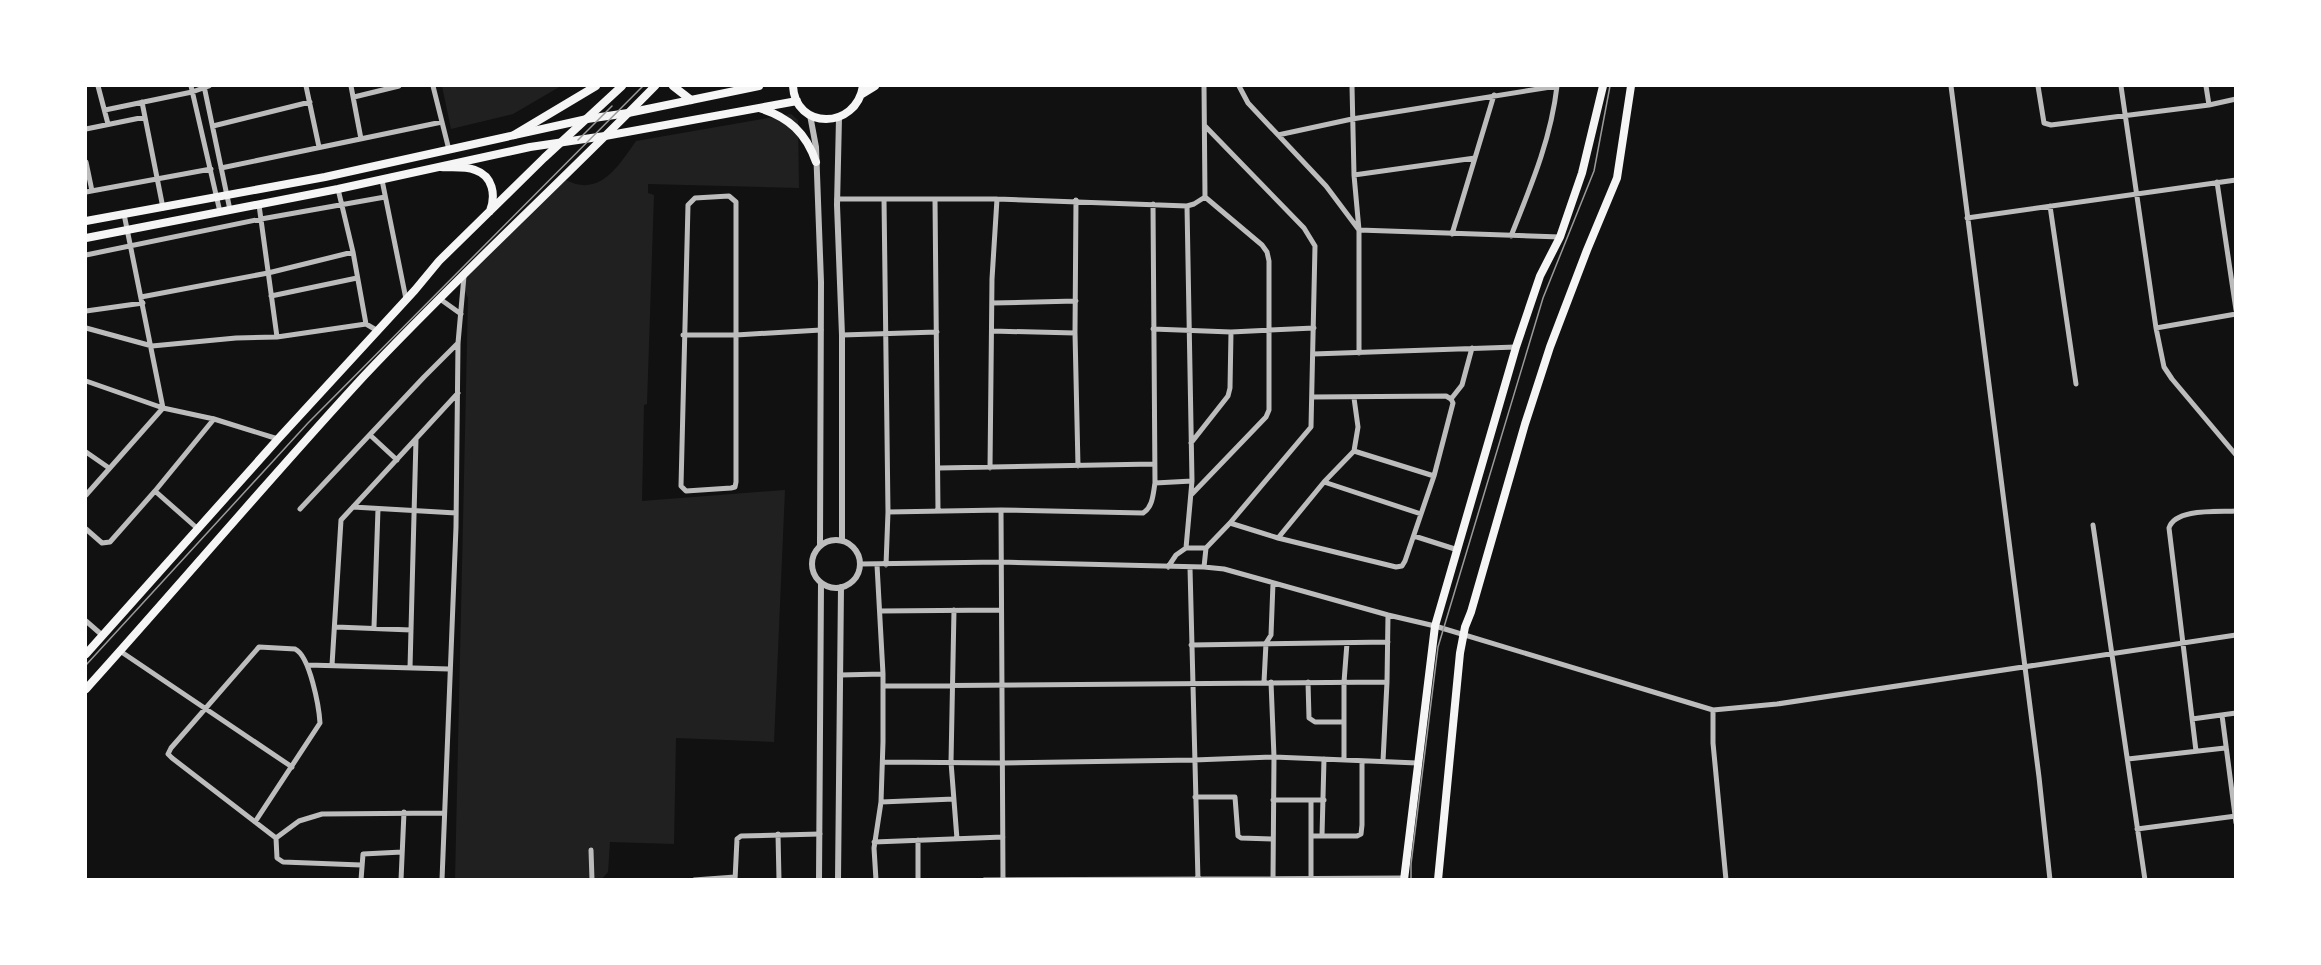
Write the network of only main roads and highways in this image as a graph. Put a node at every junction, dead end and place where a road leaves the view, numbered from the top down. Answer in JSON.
{"nodes":[{"id":1,"x":596,"y":86,"type":"edge"},
{"id":2,"x":622,"y":86,"type":"edge"},
{"id":3,"x":655,"y":86,"type":"edge"},
{"id":4,"x":673,"y":86,"type":"edge"},
{"id":5,"x":759,"y":86,"type":"edge"},
{"id":6,"x":793,"y":86,"type":"edge"},
{"id":7,"x":875,"y":86,"type":"edge"},
{"id":8,"x":1602,"y":86,"type":"edge"},
{"id":9,"x":1631,"y":86,"type":"edge"},
{"id":10,"x":862,"y":90,"type":"edge"},
{"id":11,"x":691,"y":100,"type":"junction"},
{"id":12,"x":797,"y":101,"type":"junction"},
{"id":13,"x":757,"y":108,"type":"junction"},
{"id":14,"x":628,"y":113,"type":"junction"},
{"id":15,"x":587,"y":119,"type":"junction"},
{"id":16,"x":514,"y":135,"type":"junction"},
{"id":17,"x":605,"y":136,"type":"junction"},
{"id":18,"x":562,"y":142,"type":"junction"},
{"id":19,"x":816,"y":162,"type":"road end"},
{"id":20,"x":441,"y":167,"type":"junction"},
{"id":21,"x":489,"y":213,"type":"junction"},
{"id":22,"x":86,"y":221,"type":"edge"},
{"id":23,"x":86,"y":238,"type":"edge"},
{"id":24,"x":86,"y":654,"type":"edge"},
{"id":25,"x":86,"y":689,"type":"edge"},
{"id":26,"x":1404,"y":879,"type":"edge"},
{"id":27,"x":1438,"y":879,"type":"edge"}],
"edges":[{"from":1,"to":16,"type":"main road"},
{"from":2,"to":15,"type":"main road"},
{"from":3,"to":14,"type":"main road"},
{"from":4,"to":11,"type":"main road"},
{"from":5,"to":11,"type":"main road"},
{"from":6,"to":12,"type":"main road"},
{"from":7,"to":10,"type":"main road"},
{"from":8,"to":26,"type":"main road"},
{"from":9,"to":27,"type":"main road"},
{"from":10,"to":12,"type":"main road"},
{"from":11,"to":14,"type":"main road"},
{"from":12,"to":13,"type":"main road"},
{"from":13,"to":17,"type":"main road"},
{"from":13,"to":19,"type":"main road"},
{"from":14,"to":15,"type":"main road"},
{"from":14,"to":17,"type":"main road"},
{"from":15,"to":16,"type":"main road"},
{"from":15,"to":18,"type":"main road"},
{"from":16,"to":22,"type":"main road"},
{"from":17,"to":18,"type":"main road"},
{"from":17,"to":25,"type":"main road"},
{"from":18,"to":20,"type":"main road"},
{"from":18,"to":21,"type":"main road"},
{"from":20,"to":21,"type":"main road"},
{"from":20,"to":23,"type":"main road"},
{"from":21,"to":24,"type":"main road"}]}
